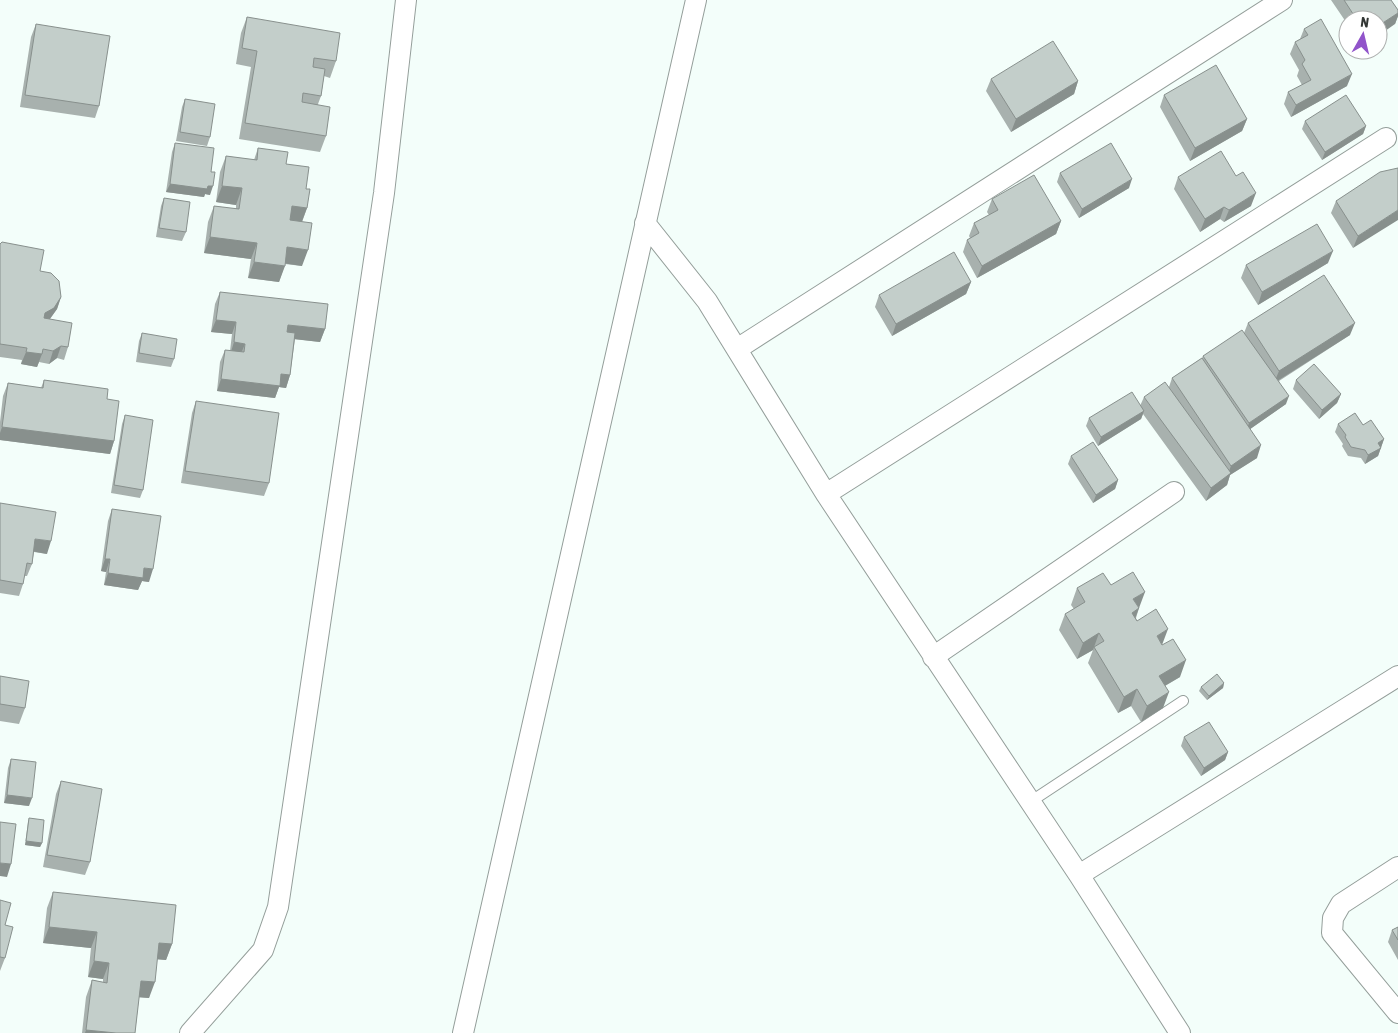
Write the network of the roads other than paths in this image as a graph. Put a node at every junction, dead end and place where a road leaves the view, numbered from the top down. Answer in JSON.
{"nodes":[{"id":1,"x":406,"y":0,"type":"edge"},
{"id":2,"x":696,"y":0,"type":"edge"},
{"id":3,"x":1282,"y":0,"type":"edge"},
{"id":4,"x":1386,"y":138,"type":"dead end"},
{"id":5,"x":646,"y":223,"type":"junction"},
{"id":6,"x":737,"y":349,"type":"junction"},
{"id":7,"x":1174,"y":492,"type":"dead end"},
{"id":8,"x":826,"y":494,"type":"junction"},
{"id":9,"x":934,"y":657,"type":"junction"},
{"id":10,"x":1398,"y":676,"type":"edge"},
{"id":11,"x":1182,"y":701,"type":"dead end"},
{"id":12,"x":1030,"y":802,"type":"junction"},
{"id":13,"x":1398,"y":867,"type":"edge"},
{"id":14,"x":1079,"y":875,"type":"junction"},
{"id":15,"x":1398,"y":1013,"type":"edge"},
{"id":16,"x":190,"y":1033,"type":"edge"},
{"id":17,"x":464,"y":1033,"type":"edge"},
{"id":18,"x":1180,"y":1033,"type":"edge"}],
"edges":[{"from":1,"to":16,"type":"street"},
{"from":2,"to":5,"type":"street"},
{"from":3,"to":6,"type":"street"},
{"from":4,"to":8,"type":"street"},
{"from":5,"to":6,"type":"street"},
{"from":5,"to":17,"type":"street"},
{"from":6,"to":8,"type":"street"},
{"from":7,"to":9,"type":"street"},
{"from":8,"to":9,"type":"street"},
{"from":9,"to":12,"type":"street"},
{"from":10,"to":14,"type":"street"},
{"from":11,"to":12,"type":"lane"},
{"from":12,"to":14,"type":"street"},
{"from":13,"to":15,"type":"street"},
{"from":14,"to":18,"type":"street"}]}
